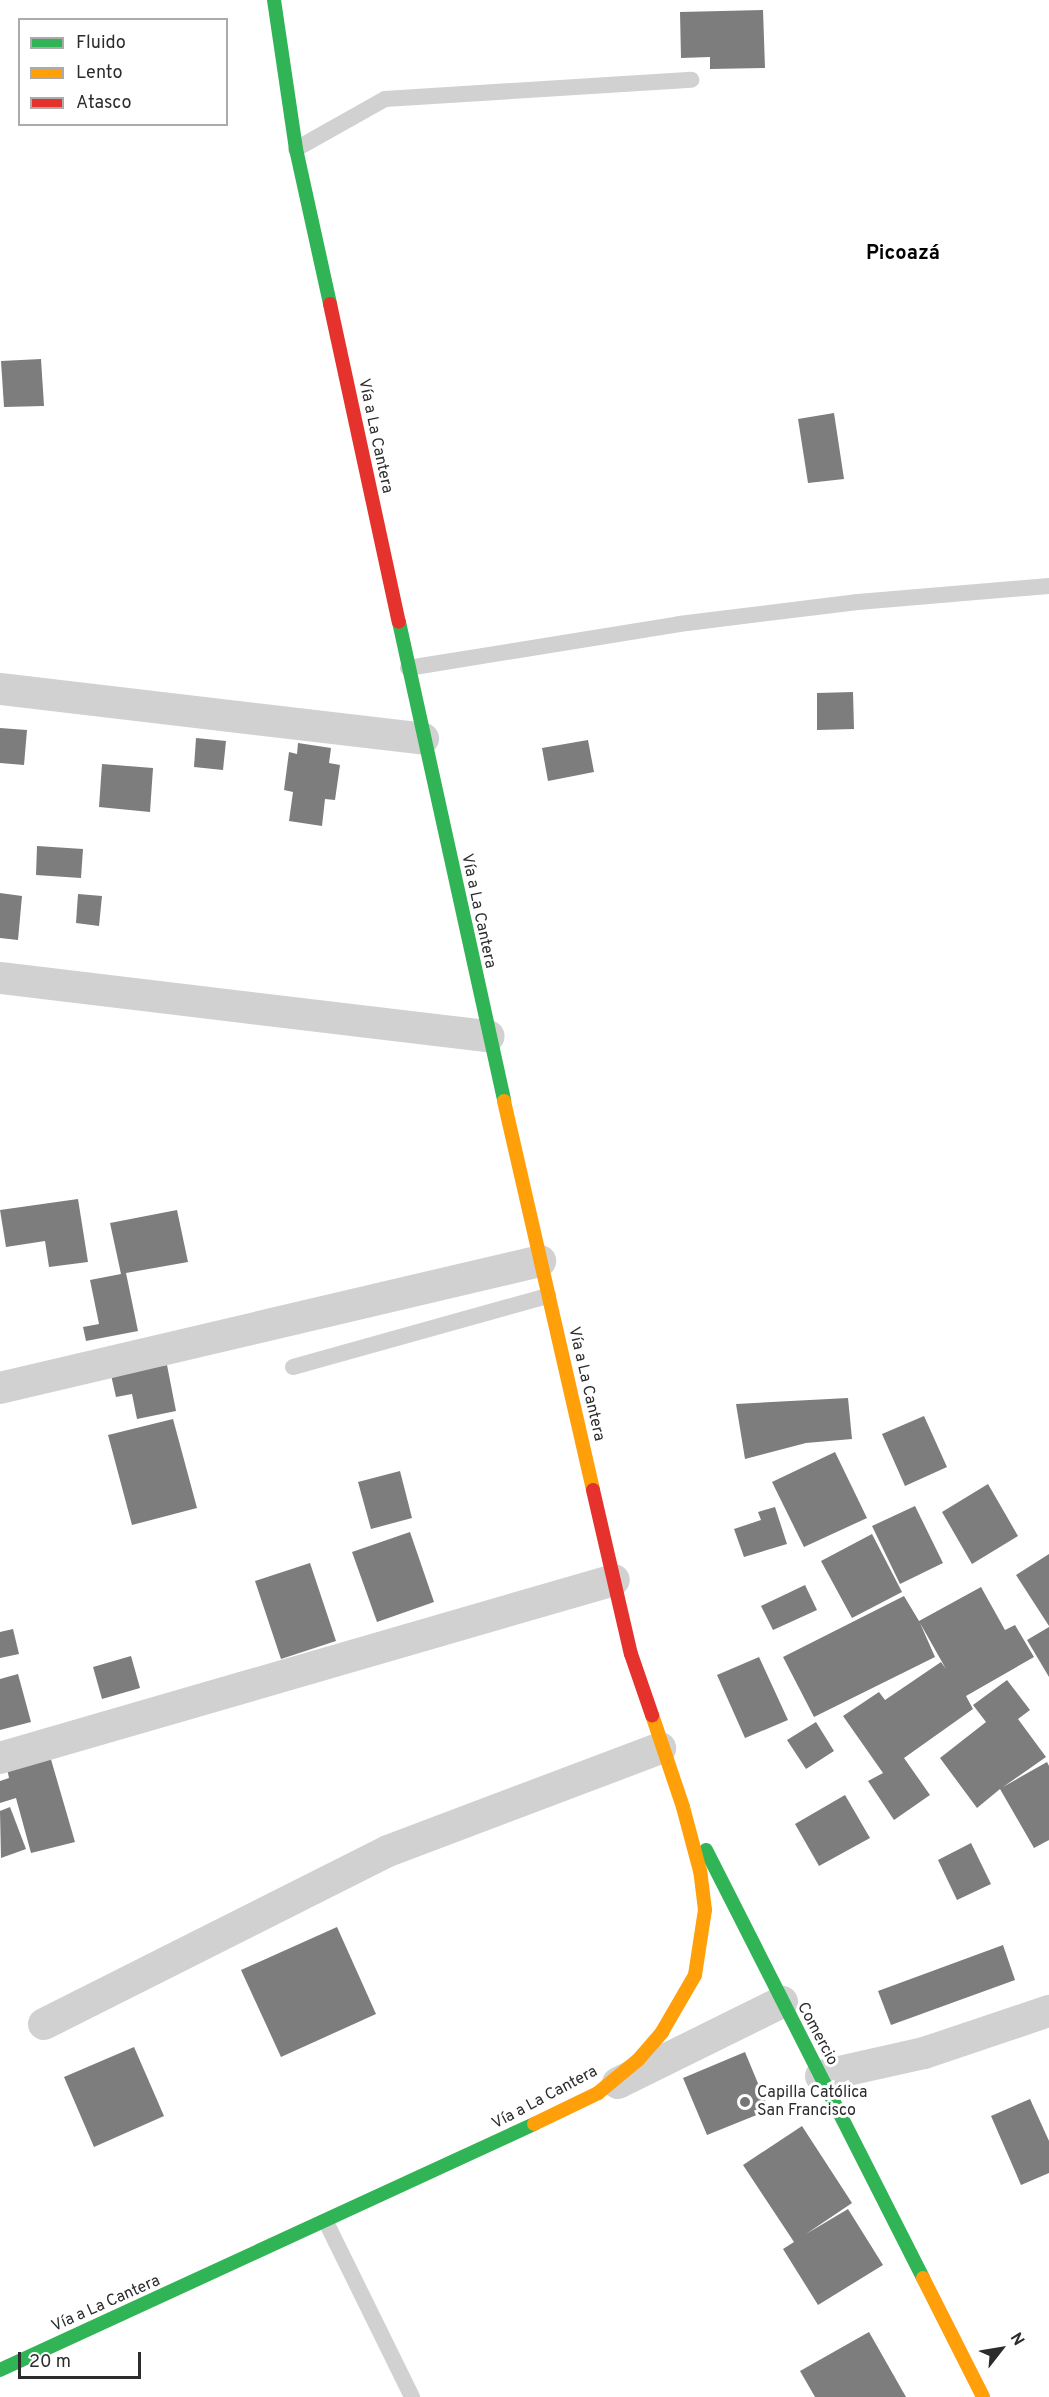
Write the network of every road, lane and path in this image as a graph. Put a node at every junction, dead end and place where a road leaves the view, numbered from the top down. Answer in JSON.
{"nodes":[{"id":1,"x":274,"y":0,"type":"edge"},
{"id":2,"x":691,"y":80,"type":"dead end"},
{"id":3,"x":296,"y":149,"type":"junction"},
{"id":4,"x":1049,"y":586,"type":"edge"},
{"id":5,"x":408,"y":668,"type":"junction"},
{"id":6,"x":0,"y":689,"type":"edge"},
{"id":7,"x":423,"y":739,"type":"junction"},
{"id":8,"x":0,"y":978,"type":"edge"},
{"id":9,"x":489,"y":1036,"type":"junction"},
{"id":10,"x":540,"y":1261,"type":"junction"},
{"id":11,"x":548,"y":1296,"type":"junction"},
{"id":12,"x":293,"y":1367,"type":"dead end"},
{"id":13,"x":0,"y":1388,"type":"edge"},
{"id":14,"x":614,"y":1580,"type":"junction"},
{"id":15,"x":660,"y":1748,"type":"junction"},
{"id":16,"x":0,"y":1758,"type":"edge"},
{"id":17,"x":782,"y":2002,"type":"junction"},
{"id":18,"x":1049,"y":2012,"type":"edge"},
{"id":19,"x":44,"y":2024,"type":"dead end"},
{"id":20,"x":821,"y":2076,"type":"junction"},
{"id":21,"x":598,"y":2093,"type":"junction"},
{"id":22,"x":326,"y":2223,"type":"junction"},
{"id":23,"x":0,"y":2370,"type":"edge"},
{"id":24,"x":412,"y":2397,"type":"edge"},
{"id":25,"x":983,"y":2397,"type":"edge"}],
"edges":[{"from":1,"to":3,"type":"main road","name":"Vía a La Cantera"},
{"from":2,"to":3,"type":"lane"},
{"from":3,"to":5,"type":"main road","name":"Vía a La Cantera"},
{"from":4,"to":5,"type":"lane"},
{"from":5,"to":7,"type":"main road","name":"Vía a La Cantera"},
{"from":6,"to":7,"type":"street"},
{"from":7,"to":9,"type":"main road","name":"Vía a La Cantera"},
{"from":8,"to":9,"type":"street"},
{"from":9,"to":10,"type":"main road","name":"Vía a La Cantera"},
{"from":10,"to":11,"type":"main road","name":"Vía a La Cantera"},
{"from":10,"to":13,"type":"street"},
{"from":11,"to":12,"type":"lane"},
{"from":11,"to":14,"type":"main road","name":"Vía a La Cantera"},
{"from":14,"to":15,"type":"main road","name":"Vía a La Cantera"},
{"from":14,"to":16,"type":"street"},
{"from":15,"to":17,"type":"main road","name":"Comercio"},
{"from":15,"to":19,"type":"street"},
{"from":15,"to":21,"type":"main road","name":"Vía a La Cantera"},
{"from":17,"to":20,"type":"main road","name":"Comercio"},
{"from":17,"to":21,"type":"street"},
{"from":18,"to":20,"type":"street"},
{"from":20,"to":25,"type":"main road","name":"Comercio"},
{"from":21,"to":22,"type":"main road","name":"Vía a La Cantera"},
{"from":22,"to":23,"type":"main road","name":"Vía a La Cantera"},
{"from":22,"to":24,"type":"lane"}]}
